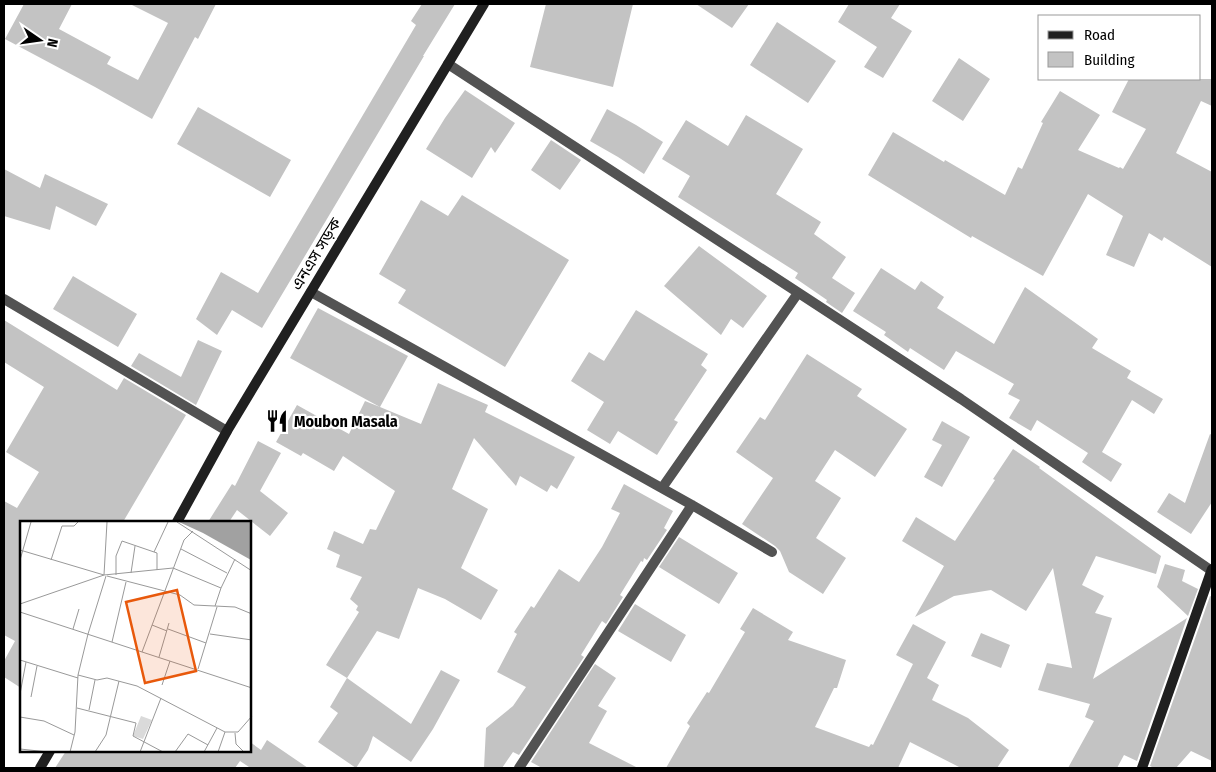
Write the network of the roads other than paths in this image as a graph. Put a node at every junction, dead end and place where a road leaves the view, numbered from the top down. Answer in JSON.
{"nodes":[{"id":1,"x":484,"y":4,"type":"edge"},
{"id":2,"x":448,"y":64,"type":"junction"},
{"id":3,"x":311,"y":292,"type":"junction"},
{"id":4,"x":798,"y":293,"type":"junction"},
{"id":5,"x":4,"y":299,"type":"edge"},
{"id":6,"x":227,"y":432,"type":"junction"},
{"id":7,"x":662,"y":488,"type":"junction"},
{"id":8,"x":692,"y":505,"type":"junction"},
{"id":9,"x":178,"y":521,"type":"edge"},
{"id":10,"x":772,"y":552,"type":"dead end"},
{"id":11,"x":1212,"y":570,"type":"edge"},
{"id":12,"x":49,"y":752,"type":"edge"},
{"id":13,"x":40,"y":768,"type":"edge"},
{"id":14,"x":519,"y":768,"type":"edge"},
{"id":15,"x":1142,"y":768,"type":"edge"}],
"edges":[{"from":1,"to":2,"type":"main road","name":"এনএস সড়ক"},
{"from":2,"to":3,"type":"main road","name":"এনএস সড়ক"},
{"from":2,"to":4,"type":"street"},
{"from":3,"to":6,"type":"main road","name":"এনএস সড়ক"},
{"from":3,"to":7,"type":"street"},
{"from":4,"to":7,"type":"street"},
{"from":4,"to":11,"type":"street"},
{"from":5,"to":6,"type":"street"},
{"from":6,"to":9,"type":"main road","name":"এনএস সড়ক"},
{"from":7,"to":8,"type":"street"},
{"from":8,"to":10,"type":"street"},
{"from":8,"to":14,"type":"street"},
{"from":11,"to":15,"type":"main road"},
{"from":12,"to":13,"type":"main road"}]}
